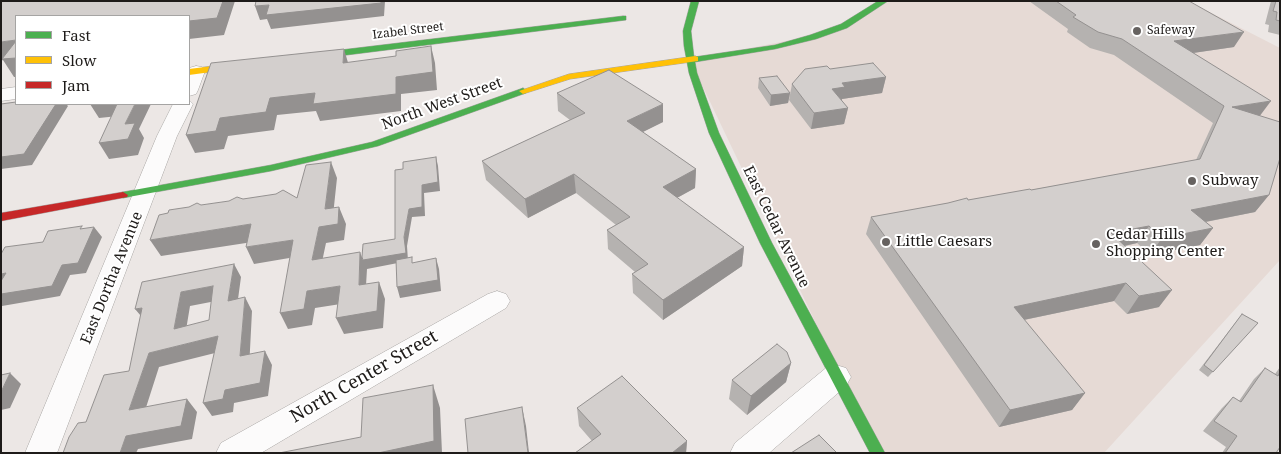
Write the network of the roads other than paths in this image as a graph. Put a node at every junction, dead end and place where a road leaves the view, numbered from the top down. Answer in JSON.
{"nodes":[{"id":1,"x":695,"y":1,"type":"edge"},
{"id":2,"x":884,"y":1,"type":"edge"},
{"id":3,"x":623,"y":18,"type":"dead end"},
{"id":4,"x":297,"y":58,"type":"edge"},
{"id":5,"x":690,"y":60,"type":"junction"},
{"id":6,"x":258,"y":63,"type":"edge"},
{"id":7,"x":192,"y":71,"type":"edge"},
{"id":8,"x":190,"y":84,"type":"edge"},
{"id":9,"x":15,"y":93,"type":"edge"},
{"id":10,"x":1,"y":95,"type":"edge"},
{"id":11,"x":183,"y":105,"type":"edge"},
{"id":12,"x":147,"y":191,"type":"junction"},
{"id":13,"x":1,"y":217,"type":"edge"},
{"id":14,"x":497,"y":301,"type":"dead end"},
{"id":15,"x":836,"y":377,"type":"junction"},
{"id":16,"x":41,"y":453,"type":"edge"},
{"id":17,"x":232,"y":453,"type":"edge"},
{"id":18,"x":746,"y":453,"type":"edge"},
{"id":19,"x":878,"y":453,"type":"edge"}],
"edges":[{"from":1,"to":5,"type":"street","name":"East Cedar Avenue"},
{"from":2,"to":5,"type":"street","name":"North West Street"},
{"from":3,"to":4,"type":"street","name":"Izabel Street"},
{"from":5,"to":12,"type":"street","name":"North West Street"},
{"from":5,"to":15,"type":"street","name":"East Cedar Avenue"},
{"from":6,"to":7,"type":"street"},
{"from":7,"to":8,"type":"street"},
{"from":9,"to":10,"type":"street"},
{"from":11,"to":12,"type":"street","name":"East Dortha Avenue"},
{"from":12,"to":13,"type":"street","name":"North West Street"},
{"from":12,"to":16,"type":"street","name":"East Dortha Avenue"},
{"from":14,"to":17,"type":"street","name":"North Center Street"},
{"from":15,"to":18,"type":"street"},
{"from":15,"to":19,"type":"street","name":"East Cedar Avenue"}]}
